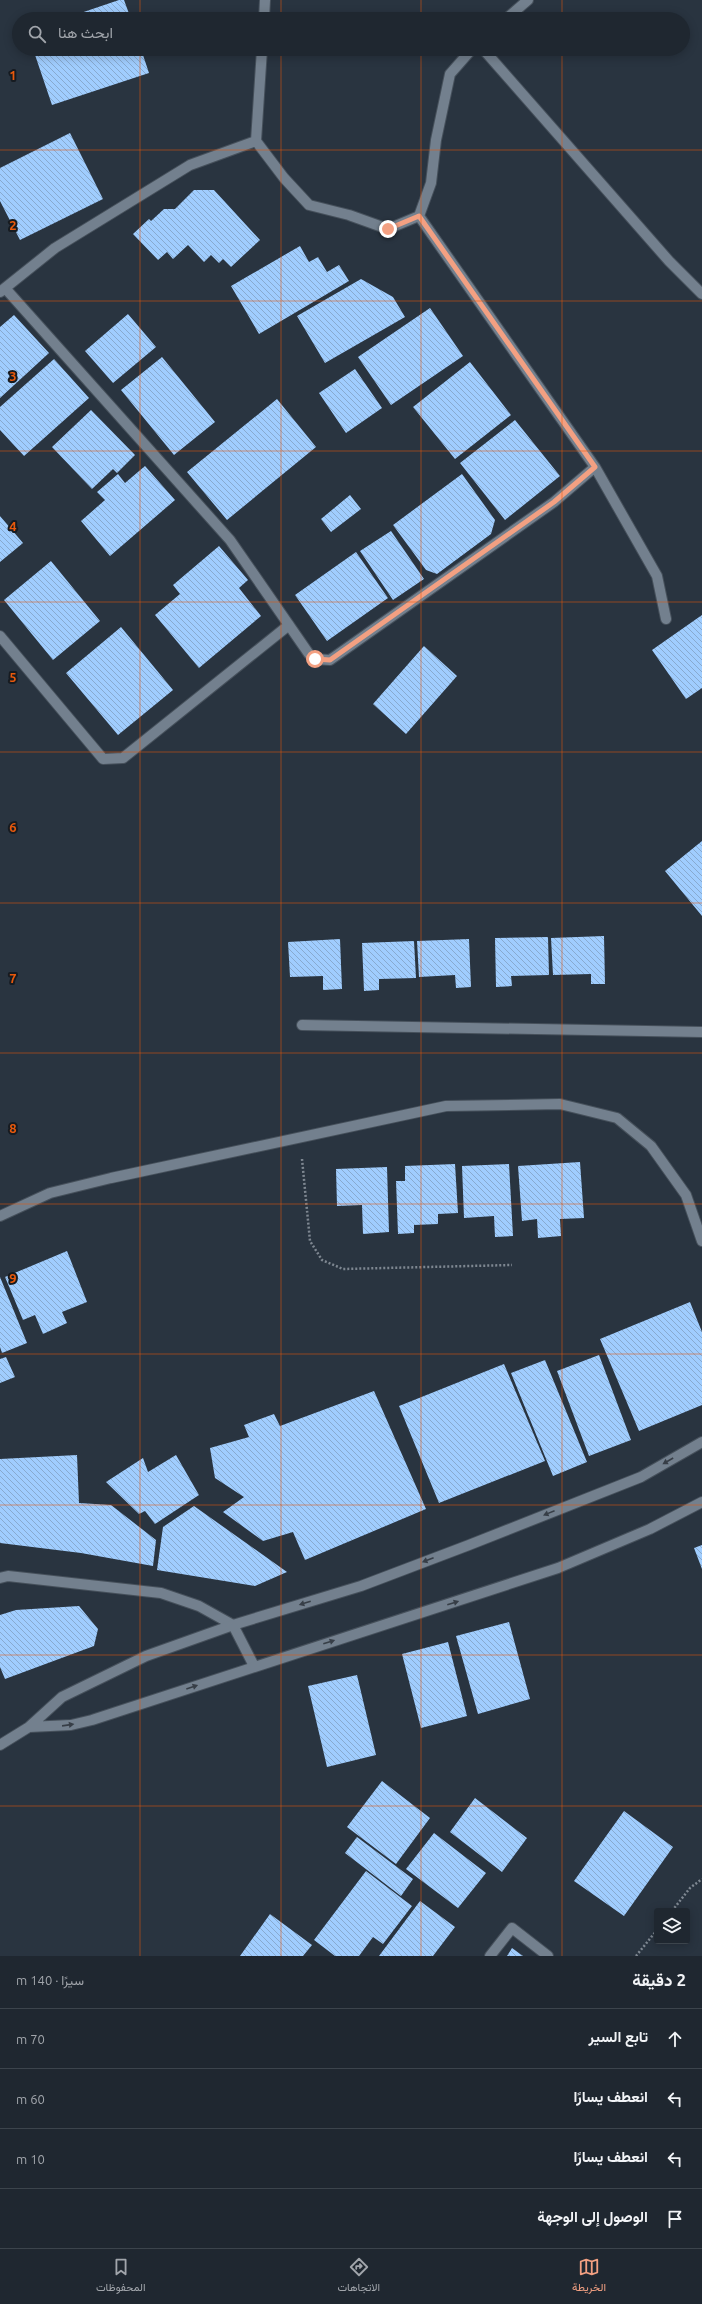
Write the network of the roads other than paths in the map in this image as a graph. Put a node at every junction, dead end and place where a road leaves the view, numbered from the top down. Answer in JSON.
{"nodes":[{"id":1,"x":265,"y":0,"type":"edge"},
{"id":2,"x":528,"y":0,"type":"edge"},
{"id":3,"x":264,"y":12,"type":"edge"},
{"id":4,"x":514,"y":12,"type":"edge"},
{"id":5,"x":262,"y":56,"type":"edge"},
{"id":6,"x":466,"y":56,"type":"edge"},
{"id":7,"x":489,"y":56,"type":"edge"},
{"id":8,"x":256,"y":141,"type":"junction"},
{"id":9,"x":419,"y":216,"type":"junction"},
{"id":10,"x":3,"y":290,"type":"edge"},
{"id":11,"x":702,"y":294,"type":"edge"},
{"id":12,"x":595,"y":467,"type":"junction"},
{"id":13,"x":666,"y":620,"type":"dead end"},
{"id":14,"x":289,"y":625,"type":"junction"},
{"id":15,"x":0,"y":636,"type":"edge"},
{"id":16,"x":302,"y":1025,"type":"dead end"},
{"id":17,"x":702,"y":1032,"type":"edge"},
{"id":18,"x":0,"y":1216,"type":"edge"},
{"id":19,"x":702,"y":1241,"type":"edge"},
{"id":20,"x":702,"y":1442,"type":"edge"},
{"id":21,"x":702,"y":1502,"type":"edge"},
{"id":22,"x":0,"y":1578,"type":"edge"},
{"id":23,"x":233,"y":1624,"type":"junction"},
{"id":24,"x":254,"y":1666,"type":"junction"},
{"id":25,"x":30,"y":1727,"type":"junction"},
{"id":26,"x":0,"y":1745,"type":"edge"},
{"id":27,"x":490,"y":1956,"type":"edge"},
{"id":28,"x":548,"y":1956,"type":"edge"}],
"edges":[{"from":1,"to":3,"type":"street"},
{"from":2,"to":4,"type":"street"},
{"from":5,"to":8,"type":"street"},
{"from":6,"to":9,"type":"street"},
{"from":7,"to":11,"type":"street"},
{"from":8,"to":9,"type":"street"},
{"from":8,"to":10,"type":"street"},
{"from":9,"to":12,"type":"street"},
{"from":10,"to":14,"type":"street"},
{"from":12,"to":13,"type":"street"},
{"from":12,"to":14,"type":"street"},
{"from":14,"to":15,"type":"street"},
{"from":16,"to":17,"type":"street"},
{"from":18,"to":19,"type":"street"},
{"from":20,"to":23,"type":"street","one_way":true},
{"from":24,"to":21,"type":"street","one_way":true},
{"from":22,"to":23,"type":"street"},
{"from":23,"to":24,"type":"street"},
{"from":23,"to":25,"type":"street"},
{"from":25,"to":24,"type":"street","one_way":true},
{"from":25,"to":26,"type":"street"},
{"from":27,"to":28,"type":"street"}]}
